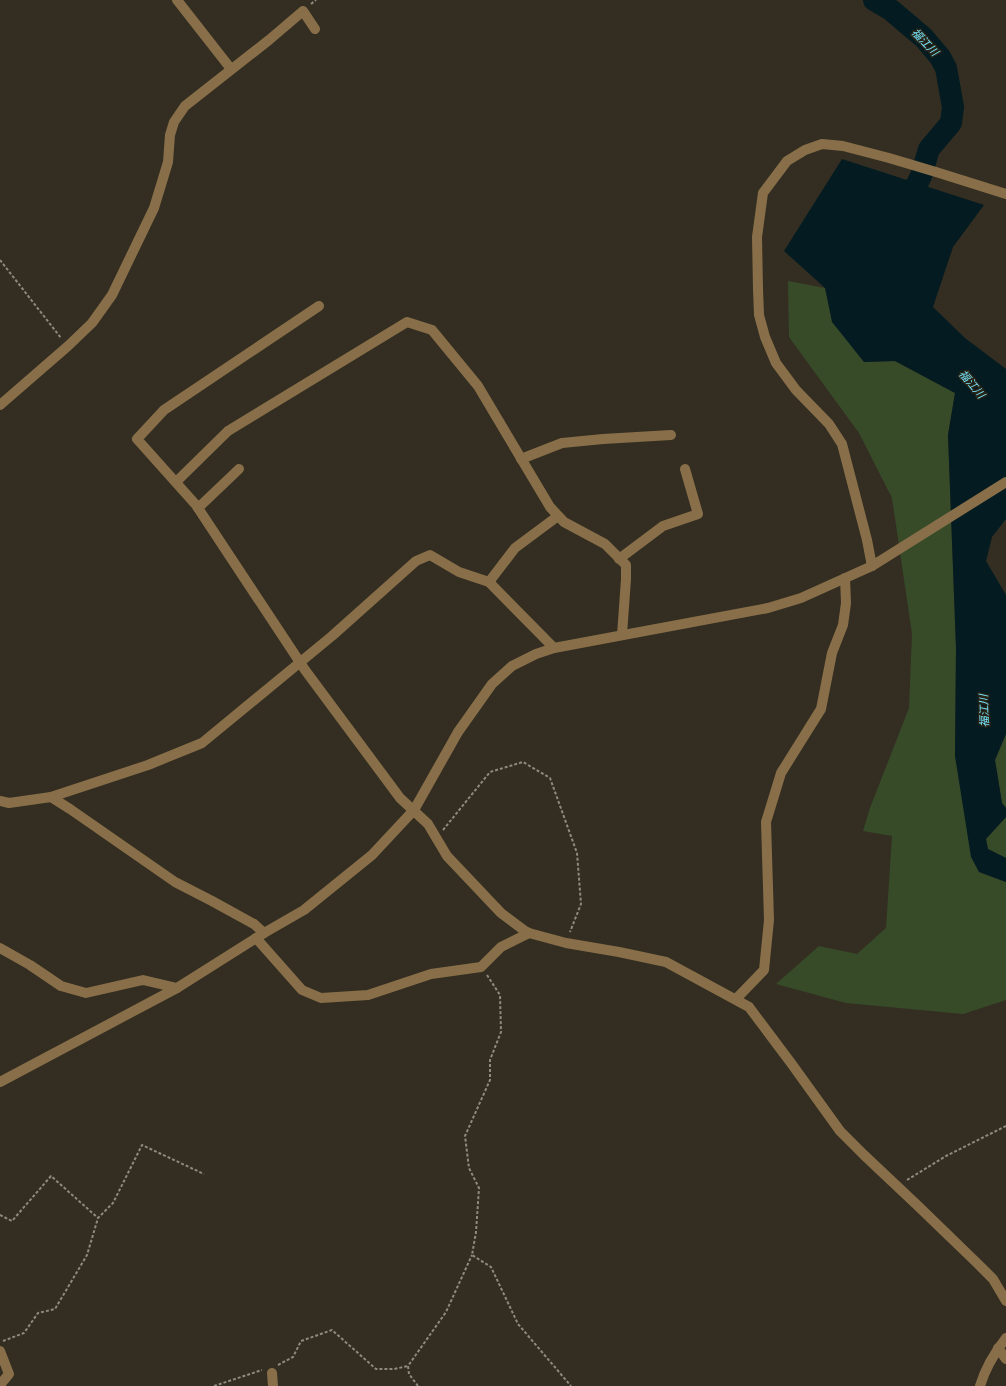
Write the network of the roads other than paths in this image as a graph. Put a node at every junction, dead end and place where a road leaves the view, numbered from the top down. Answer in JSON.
{"nodes":[{"id":1,"x":177,"y":0,"type":"edge"},
{"id":2,"x":315,"y":29,"type":"dead end"},
{"id":3,"x":231,"y":69,"type":"junction"},
{"id":4,"x":1006,"y":194,"type":"edge"},
{"id":5,"x":319,"y":306,"type":"dead end"},
{"id":6,"x":0,"y":405,"type":"edge"},
{"id":7,"x":671,"y":435,"type":"dead end"},
{"id":8,"x":521,"y":459,"type":"junction"},
{"id":9,"x":239,"y":469,"type":"dead end"},
{"id":10,"x":685,"y":469,"type":"dead end"},
{"id":11,"x":176,"y":482,"type":"junction"},
{"id":12,"x":1006,"y":482,"type":"edge"},
{"id":13,"x":198,"y":508,"type":"junction"},
{"id":14,"x":558,"y":516,"type":"junction"},
{"id":15,"x":619,"y":559,"type":"junction"},
{"id":16,"x":872,"y":566,"type":"junction"},
{"id":17,"x":845,"y":578,"type":"junction"},
{"id":18,"x":489,"y":582,"type":"junction"},
{"id":19,"x":622,"y":635,"type":"junction"},
{"id":20,"x":554,"y":648,"type":"junction"},
{"id":21,"x":301,"y":662,"type":"junction"},
{"id":22,"x":51,"y":798,"type":"junction"},
{"id":23,"x":0,"y":801,"type":"edge"},
{"id":24,"x":414,"y":810,"type":"junction"},
{"id":25,"x":529,"y":933,"type":"junction"},
{"id":26,"x":260,"y":935,"type":"junction"},
{"id":27,"x":0,"y":948,"type":"edge"},
{"id":28,"x":177,"y":988,"type":"junction"},
{"id":29,"x":736,"y":999,"type":"junction"},
{"id":30,"x":0,"y":1082,"type":"edge"},
{"id":31,"x":1006,"y":1301,"type":"edge"},
{"id":32,"x":1006,"y":1338,"type":"edge"},
{"id":33,"x":998,"y":1348,"type":"junction"},
{"id":34,"x":0,"y":1351,"type":"edge"},
{"id":35,"x":1006,"y":1359,"type":"edge"},
{"id":36,"x":270,"y":1370,"type":"road end"},
{"id":37,"x":0,"y":1385,"type":"edge"},
{"id":38,"x":274,"y":1386,"type":"edge"},
{"id":39,"x":980,"y":1386,"type":"edge"}],
"edges":[{"from":1,"to":3,"type":"street"},
{"from":2,"to":3,"type":"street"},
{"from":3,"to":6,"type":"street"},
{"from":4,"to":16,"type":"street"},
{"from":5,"to":11,"type":"street"},
{"from":7,"to":8,"type":"street"},
{"from":8,"to":11,"type":"street"},
{"from":8,"to":14,"type":"street"},
{"from":9,"to":13,"type":"street"},
{"from":10,"to":15,"type":"street"},
{"from":11,"to":13,"type":"street"},
{"from":12,"to":16,"type":"street"},
{"from":13,"to":21,"type":"street"},
{"from":14,"to":15,"type":"street"},
{"from":14,"to":18,"type":"street"},
{"from":15,"to":19,"type":"street"},
{"from":16,"to":17,"type":"street"},
{"from":17,"to":19,"type":"street"},
{"from":17,"to":29,"type":"street"},
{"from":18,"to":20,"type":"street"},
{"from":18,"to":21,"type":"street"},
{"from":19,"to":20,"type":"street"},
{"from":20,"to":24,"type":"street"},
{"from":21,"to":22,"type":"street"},
{"from":21,"to":24,"type":"street"},
{"from":22,"to":23,"type":"street"},
{"from":22,"to":26,"type":"street"},
{"from":24,"to":25,"type":"street"},
{"from":24,"to":26,"type":"street"},
{"from":25,"to":26,"type":"street"},
{"from":25,"to":29,"type":"street"},
{"from":26,"to":28,"type":"street"},
{"from":27,"to":28,"type":"street"},
{"from":28,"to":30,"type":"street"},
{"from":29,"to":31,"type":"street"},
{"from":32,"to":33,"type":"street"},
{"from":33,"to":35,"type":"street"},
{"from":33,"to":39,"type":"street"},
{"from":34,"to":37,"type":"street"},
{"from":36,"to":38,"type":"street"}]}
